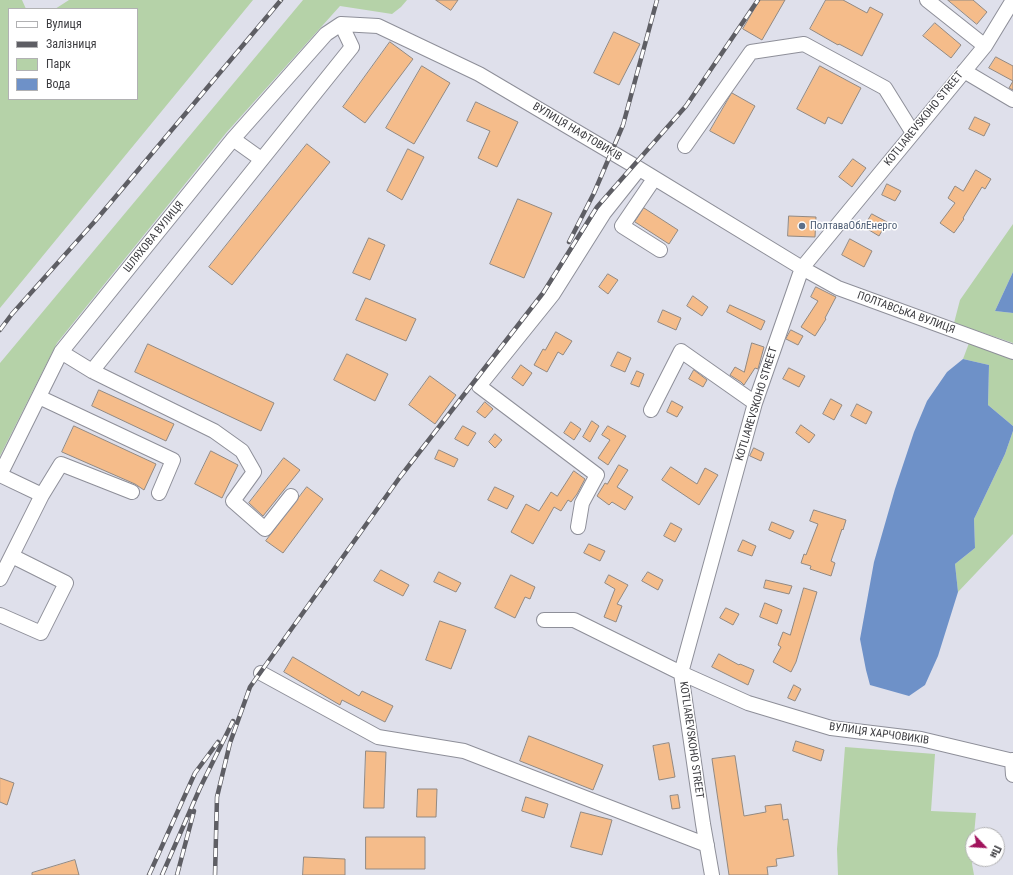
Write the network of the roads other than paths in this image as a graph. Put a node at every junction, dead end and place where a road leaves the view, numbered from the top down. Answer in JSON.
{"nodes":[{"id":1,"x":927,"y":0,"type":"edge"},
{"id":2,"x":1012,"y":0,"type":"edge"},
{"id":3,"x":341,"y":24,"type":"junction"},
{"id":4,"x":985,"y":46,"type":"junction"},
{"id":5,"x":964,"y":71,"type":"junction"},
{"id":6,"x":1013,"y":100,"type":"edge"},
{"id":7,"x":913,"y":133,"type":"junction"},
{"id":8,"x":233,"y":139,"type":"junction"},
{"id":9,"x":685,"y":146,"type":"dead end"},
{"id":10,"x":261,"y":159,"type":"junction"},
{"id":11,"x":639,"y":169,"type":"junction"},
{"id":12,"x":654,"y":179,"type":"junction"},
{"id":13,"x":660,"y":250,"type":"dead end"},
{"id":14,"x":802,"y":268,"type":"junction"},
{"id":15,"x":62,"y":352,"type":"junction"},
{"id":16,"x":1013,"y":352,"type":"edge"},
{"id":17,"x":92,"y":371,"type":"junction"},
{"id":18,"x":39,"y":397,"type":"junction"},
{"id":19,"x":755,"y":402,"type":"junction"},
{"id":20,"x":651,"y":410,"type":"dead end"},
{"id":21,"x":0,"y":475,"type":"edge"},
{"id":22,"x":132,"y":492,"type":"dead end"},
{"id":23,"x":159,"y":493,"type":"dead end"},
{"id":24,"x":42,"y":495,"type":"junction"},
{"id":25,"x":291,"y":496,"type":"dead end"},
{"id":26,"x":578,"y":527,"type":"dead end"},
{"id":27,"x":12,"y":556,"type":"junction"},
{"id":28,"x":0,"y":580,"type":"edge"},
{"id":29,"x":0,"y":615,"type":"edge"},
{"id":30,"x":544,"y":620,"type":"dead end"},
{"id":31,"x":261,"y":673,"type":"dead end"},
{"id":32,"x":681,"y":673,"type":"junction"},
{"id":33,"x":1013,"y":760,"type":"edge"},
{"id":34,"x":1013,"y":775,"type":"edge"},
{"id":35,"x":707,"y":845,"type":"junction"},
{"id":36,"x":712,"y":875,"type":"edge"}],
"edges":[{"from":1,"to":4,"type":"street"},
{"from":2,"to":4,"type":"street","name":"KOTLIAREVSKOHO STREET"},
{"from":3,"to":8,"type":"street","name":"ШЛЯХОВА ВУЛИЦЯ"},
{"from":3,"to":10,"type":"street"},
{"from":3,"to":11,"type":"street","name":"ВУЛИЦЯ НАФТОВИКІВ"},
{"from":4,"to":5,"type":"street","name":"KOTLIAREVSKOHO STREET"},
{"from":5,"to":6,"type":"street"},
{"from":5,"to":7,"type":"street","name":"KOTLIAREVSKOHO STREET"},
{"from":7,"to":9,"type":"street"},
{"from":7,"to":14,"type":"street","name":"KOTLIAREVSKOHO STREET"},
{"from":8,"to":10,"type":"street"},
{"from":8,"to":15,"type":"street","name":"ШЛЯХОВА ВУЛИЦЯ"},
{"from":10,"to":17,"type":"street"},
{"from":11,"to":12,"type":"street","name":"ВУЛИЦЯ НАФТОВИКІВ"},
{"from":11,"to":26,"type":"street"},
{"from":12,"to":13,"type":"street"},
{"from":12,"to":14,"type":"street","name":"ВУЛИЦЯ НАФТОВИКІВ"},
{"from":14,"to":16,"type":"street","name":"ПОЛТАВСЬКА ВУЛИЦЯ"},
{"from":14,"to":19,"type":"street","name":"KOTLIAREVSKOHO STREET"},
{"from":15,"to":17,"type":"street"},
{"from":15,"to":18,"type":"street","name":"ШЛЯХОВА ВУЛИЦЯ"},
{"from":17,"to":25,"type":"street"},
{"from":18,"to":21,"type":"street","name":"ШЛЯХОВА ВУЛИЦЯ"},
{"from":18,"to":23,"type":"street"},
{"from":19,"to":20,"type":"street"},
{"from":19,"to":32,"type":"street","name":"KOTLIAREVSKOHO STREET"},
{"from":21,"to":24,"type":"street"},
{"from":22,"to":24,"type":"street"},
{"from":24,"to":27,"type":"street"},
{"from":27,"to":28,"type":"street"},
{"from":27,"to":29,"type":"street"},
{"from":30,"to":32,"type":"street","name":"ВУЛИЦЯ ХАРЧОВИКІВ"},
{"from":31,"to":35,"type":"street"},
{"from":32,"to":33,"type":"street","name":"ВУЛИЦЯ ХАРЧОВИКІВ"},
{"from":32,"to":35,"type":"street","name":"KOTLIAREVSKOHO STREET"},
{"from":33,"to":34,"type":"street"},
{"from":35,"to":36,"type":"street","name":"KOTLIAREVSKOHO STREET"}]}
